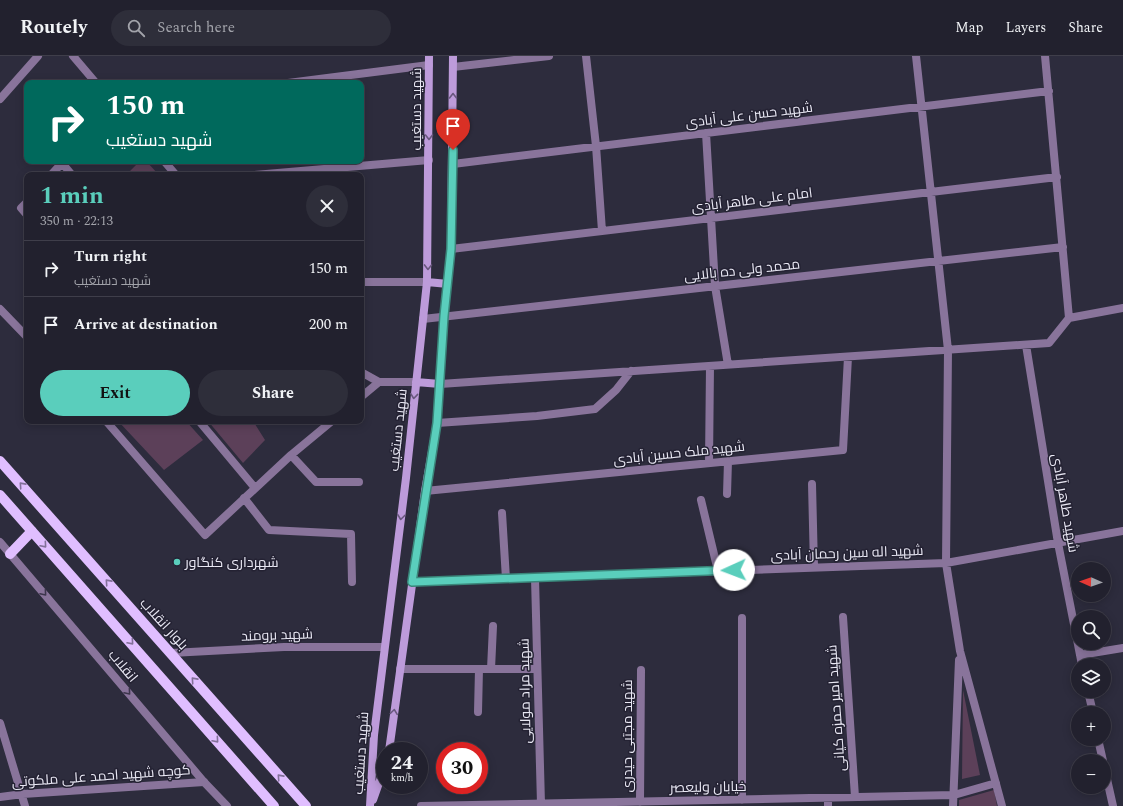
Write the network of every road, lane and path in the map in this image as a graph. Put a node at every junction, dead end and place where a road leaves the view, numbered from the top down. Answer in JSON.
{"nodes":[{"id":1,"x":38,"y":56,"type":"edge"},
{"id":2,"x":73,"y":56,"type":"edge"},
{"id":3,"x":429,"y":56,"type":"edge"},
{"id":4,"x":453,"y":56,"type":"edge"},
{"id":5,"x":549,"y":56,"type":"edge"},
{"id":6,"x":586,"y":56,"type":"edge"},
{"id":7,"x":916,"y":56,"type":"edge"},
{"id":8,"x":1045,"y":56,"type":"edge"},
{"id":9,"x":429,"y":65,"type":"junction"},
{"id":10,"x":453,"y":67,"type":"junction"},
{"id":11,"x":93,"y":80,"type":"edge"},
{"id":12,"x":312,"y":80,"type":"edge"},
{"id":13,"x":1049,"y":91,"type":"junction"},
{"id":14,"x":0,"y":99,"type":"edge"},
{"id":15,"x":922,"y":107,"type":"junction"},
{"id":16,"x":706,"y":133,"type":"junction"},
{"id":17,"x":596,"y":146,"type":"junction"},
{"id":18,"x":429,"y":160,"type":"junction"},
{"id":19,"x":61,"y":164,"type":"edge"},
{"id":20,"x":63,"y":164,"type":"edge"},
{"id":21,"x":167,"y":164,"type":"edge"},
{"id":22,"x":452,"y":164,"type":"junction"},
{"id":23,"x":54,"y":172,"type":"edge"},
{"id":24,"x":70,"y":172,"type":"edge"},
{"id":25,"x":173,"y":172,"type":"edge"},
{"id":26,"x":289,"y":172,"type":"edge"},
{"id":27,"x":1057,"y":177,"type":"junction"},
{"id":28,"x":931,"y":192,"type":"junction"},
{"id":29,"x":712,"y":218,"type":"junction"},
{"id":30,"x":602,"y":231,"type":"junction"},
{"id":31,"x":1063,"y":247,"type":"junction"},
{"id":32,"x":451,"y":249,"type":"junction"},
{"id":33,"x":939,"y":261,"type":"junction"},
{"id":34,"x":364,"y":282,"type":"edge"},
{"id":35,"x":427,"y":282,"type":"junction"},
{"id":36,"x":448,"y":284,"type":"junction"},
{"id":37,"x":715,"y":286,"type":"junction"},
{"id":38,"x":1123,"y":308,"type":"edge"},
{"id":39,"x":0,"y":309,"type":"edge"},
{"id":40,"x":444,"y":316,"type":"junction"},
{"id":41,"x":423,"y":318,"type":"junction"},
{"id":42,"x":1069,"y":318,"type":"junction"},
{"id":43,"x":24,"y":334,"type":"edge"},
{"id":44,"x":1026,"y":345,"type":"junction"},
{"id":45,"x":948,"y":350,"type":"junction"},
{"id":46,"x":848,"y":357,"type":"junction"},
{"id":47,"x":728,"y":365,"type":"junction"},
{"id":48,"x":710,"y":366,"type":"junction"},
{"id":49,"x":630,"y":371,"type":"junction"},
{"id":50,"x":364,"y":374,"type":"edge"},
{"id":51,"x":378,"y":382,"type":"junction"},
{"id":52,"x":416,"y":382,"type":"junction"},
{"id":53,"x":440,"y":384,"type":"junction"},
{"id":54,"x":364,"y":394,"type":"edge"},
{"id":55,"x":437,"y":423,"type":"junction"},
{"id":56,"x":109,"y":424,"type":"edge"},
{"id":57,"x":202,"y":424,"type":"edge"},
{"id":58,"x":328,"y":424,"type":"edge"},
{"id":59,"x":291,"y":454,"type":"junction"},
{"id":60,"x":0,"y":461,"type":"edge"},
{"id":61,"x":728,"y":461,"type":"junction"},
{"id":62,"x":709,"y":463,"type":"junction"},
{"id":63,"x":359,"y":482,"type":"dead end"},
{"id":64,"x":812,"y":484,"type":"dead end"},
{"id":65,"x":255,"y":488,"type":"junction"},
{"id":66,"x":425,"y":491,"type":"junction"},
{"id":67,"x":727,"y":494,"type":"dead end"},
{"id":68,"x":0,"y":495,"type":"edge"},
{"id":69,"x":244,"y":498,"type":"junction"},
{"id":70,"x":701,"y":500,"type":"dead end"},
{"id":71,"x":502,"y":513,"type":"dead end"},
{"id":72,"x":1123,"y":530,"type":"edge"},
{"id":73,"x":32,"y":531,"type":"junction"},
{"id":74,"x":0,"y":542,"type":"edge"},
{"id":75,"x":1058,"y":542,"type":"junction"},
{"id":76,"x":10,"y":554,"type":"junction"},
{"id":77,"x":946,"y":563,"type":"junction"},
{"id":78,"x":814,"y":568,"type":"junction"},
{"id":79,"x":718,"y":571,"type":"junction"},
{"id":80,"x":535,"y":578,"type":"junction"},
{"id":81,"x":506,"y":579,"type":"junction"},
{"id":82,"x":352,"y":582,"type":"dead end"},
{"id":83,"x":412,"y":582,"type":"junction"},
{"id":84,"x":843,"y":617,"type":"dead end"},
{"id":85,"x":742,"y":618,"type":"dead end"},
{"id":86,"x":493,"y":626,"type":"dead end"},
{"id":87,"x":384,"y":647,"type":"junction"},
{"id":88,"x":1123,"y":648,"type":"edge"},
{"id":89,"x":960,"y":651,"type":"junction"},
{"id":90,"x":171,"y":653,"type":"junction"},
{"id":91,"x":1080,"y":655,"type":"junction"},
{"id":92,"x":1081,"y":658,"type":"edge"},
{"id":93,"x":537,"y":668,"type":"junction"},
{"id":94,"x":400,"y":669,"type":"junction"},
{"id":95,"x":479,"y":669,"type":"junction"},
{"id":96,"x":491,"y":669,"type":"junction"},
{"id":97,"x":641,"y":670,"type":"dead end"},
{"id":98,"x":478,"y":712,"type":"dead end"},
{"id":99,"x":0,"y":723,"type":"edge"},
{"id":100,"x":390,"y":742,"type":"edge"},
{"id":101,"x":204,"y":782,"type":"junction"},
{"id":102,"x":996,"y":783,"type":"junction"},
{"id":103,"x":376,"y":790,"type":"edge"},
{"id":104,"x":22,"y":794,"type":"junction"},
{"id":105,"x":1110,"y":794,"type":"edge"},
{"id":106,"x":954,"y":795,"type":"junction"},
{"id":107,"x":0,"y":797,"type":"edge"},
{"id":108,"x":855,"y":797,"type":"junction"},
{"id":109,"x":742,"y":800,"type":"junction"},
{"id":110,"x":640,"y":802,"type":"junction"},
{"id":111,"x":828,"y":802,"type":"edge"},
{"id":112,"x":719,"y":803,"type":"edge"},
{"id":113,"x":541,"y":804,"type":"junction"},
{"id":114,"x":601,"y":804,"type":"edge"},
{"id":115,"x":25,"y":806,"type":"edge"},
{"id":116,"x":227,"y":806,"type":"edge"},
{"id":117,"x":274,"y":806,"type":"edge"},
{"id":118,"x":306,"y":806,"type":"edge"},
{"id":119,"x":370,"y":806,"type":"edge"},
{"id":120,"x":421,"y":806,"type":"edge"},
{"id":121,"x":464,"y":806,"type":"edge"},
{"id":122,"x":953,"y":806,"type":"edge"},
{"id":123,"x":1002,"y":806,"type":"edge"},
{"id":124,"x":1113,"y":806,"type":"edge"}],
"edges":[{"from":1,"to":14,"type":"street"},
{"from":2,"to":11,"type":"street"},
{"from":3,"to":9,"type":"main road","name":"شهید دستغیب"},
{"from":4,"to":10,"type":"main road","name":"شهید دستغیب"},
{"from":5,"to":10,"type":"street"},
{"from":6,"to":17,"type":"street"},
{"from":7,"to":15,"type":"street"},
{"from":8,"to":13,"type":"street"},
{"from":9,"to":12,"type":"street"},
{"from":9,"to":18,"type":"main road","name":"شهید دستغیب","one_way":true},
{"from":22,"to":10,"type":"main road","name":"شهید دستغیب","one_way":true},
{"from":13,"to":15,"type":"street","name":"شهید حسن علی آبادی"},
{"from":13,"to":27,"type":"street"},
{"from":15,"to":16,"type":"street","name":"شهید حسن علی آبادی"},
{"from":15,"to":28,"type":"street"},
{"from":16,"to":17,"type":"street","name":"شهید حسن علی آبادی"},
{"from":16,"to":29,"type":"street"},
{"from":17,"to":22,"type":"street","name":"شهید حسن علی آبادی"},
{"from":17,"to":30,"type":"street"},
{"from":18,"to":26,"type":"street"},
{"from":18,"to":35,"type":"main road","name":"شهید دستغیب","one_way":true},
{"from":19,"to":23,"type":"street"},
{"from":20,"to":24,"type":"street"},
{"from":21,"to":25,"type":"street"},
{"from":22,"to":32,"type":"main road","name":"شهید دستغیب"},
{"from":27,"to":28,"type":"street","name":"امام علی طاهر آبادی"},
{"from":27,"to":31,"type":"street"},
{"from":28,"to":29,"type":"street","name":"امام علی طاهر آبادی"},
{"from":28,"to":33,"type":"street"},
{"from":29,"to":30,"type":"street","name":"امام علی طاهر آبادی"},
{"from":29,"to":37,"type":"street"},
{"from":30,"to":32,"type":"street","name":"امام علی طاهر آبادی"},
{"from":31,"to":33,"type":"street","name":"محمد ولی ده بالایی"},
{"from":31,"to":42,"type":"street"},
{"from":32,"to":36,"type":"main road","name":"شهید دستغیب"},
{"from":33,"to":37,"type":"street","name":"محمد ولی ده بالایی"},
{"from":33,"to":45,"type":"street"},
{"from":34,"to":35,"type":"street"},
{"from":35,"to":36,"type":"main road"},
{"from":35,"to":41,"type":"main road","name":"شهید دستغیب"},
{"from":36,"to":40,"type":"main road","name":"شهید دستغیب"},
{"from":37,"to":40,"type":"street","name":"محمد ولی ده بالایی"},
{"from":37,"to":47,"type":"street"},
{"from":38,"to":42,"type":"street"},
{"from":39,"to":43,"type":"street"},
{"from":40,"to":41,"type":"street","name":"محمد ولی ده بالایی"},
{"from":40,"to":53,"type":"main road","name":"شهید دستغیب"},
{"from":41,"to":52,"type":"main road","name":"شهید دستغیب"},
{"from":42,"to":44,"type":"street"},
{"from":44,"to":45,"type":"street"},
{"from":44,"to":75,"type":"street","name":"شهید طاهر آبادی"},
{"from":45,"to":46,"type":"street"},
{"from":45,"to":77,"type":"street"},
{"from":46,"to":47,"type":"street"},
{"from":46,"to":61,"type":"street","name":"شهید ملک حسین آبادی"},
{"from":47,"to":48,"type":"street"},
{"from":48,"to":49,"type":"street"},
{"from":48,"to":62,"type":"street"},
{"from":49,"to":53,"type":"street"},
{"from":49,"to":55,"type":"street"},
{"from":50,"to":51,"type":"street"},
{"from":51,"to":52,"type":"street"},
{"from":51,"to":54,"type":"street"},
{"from":52,"to":53,"type":"main road"},
{"from":52,"to":87,"type":"main road","name":"شهید دستغیب","one_way":true},
{"from":53,"to":55,"type":"main road","name":"شهید دستغیب"},
{"from":55,"to":66,"type":"main road","name":"شهید دستغیب"},
{"from":56,"to":69,"type":"street"},
{"from":57,"to":65,"type":"street"},
{"from":58,"to":59,"type":"street"},
{"from":59,"to":63,"type":"street"},
{"from":59,"to":65,"type":"street"},
{"from":90,"to":60,"type":"main road","name":"بلوار انقلاب","one_way":true},
{"from":61,"to":62,"type":"street","name":"شهید ملک حسین آبادی"},
{"from":61,"to":67,"type":"street"},
{"from":62,"to":66,"type":"street","name":"شهید ملک حسین آبادی"},
{"from":64,"to":78,"type":"street"},
{"from":65,"to":69,"type":"street"},
{"from":66,"to":83,"type":"main road","name":"شهید دستغیب"},
{"from":68,"to":73,"type":"main road"},
{"from":69,"to":82,"type":"street"},
{"from":70,"to":79,"type":"street"},
{"from":71,"to":81,"type":"street"},
{"from":72,"to":75,"type":"street","name":"شهید اله سین رحمان آبادی"},
{"from":73,"to":76,"type":"main road"},
{"from":73,"to":117,"type":"main road","one_way":true},
{"from":74,"to":76,"type":"street","name":"انقلاب"},
{"from":75,"to":77,"type":"street","name":"شهید اله سین رحمان آبادی"},
{"from":75,"to":91,"type":"street","name":"شهید طاهر آبادی"},
{"from":76,"to":101,"type":"street","name":"انقلاب","one_way":true},
{"from":77,"to":78,"type":"street","name":"شهید اله سین رحمان آبادی"},
{"from":77,"to":89,"type":"street"},
{"from":78,"to":79,"type":"street","name":"شهید اله سین رحمان آبادی"},
{"from":79,"to":80,"type":"street","name":"شهید اله سین رحمان آبادی"},
{"from":80,"to":81,"type":"street","name":"شهید اله سین رحمان آبادی"},
{"from":80,"to":93,"type":"street","name":"شهید مراد مولایی"},
{"from":81,"to":83,"type":"street","name":"شهید اله سین رحمان آبادی"},
{"from":83,"to":94,"type":"main road","name":"شهید دستغیب"},
{"from":84,"to":108,"type":"street","name":"شهید امیر حمزه کیانی"},
{"from":85,"to":109,"type":"street"},
{"from":86,"to":96,"type":"street"},
{"from":87,"to":90,"type":"street","name":"شهید برومند"},
{"from":87,"to":119,"type":"main road","name":"شهید دستغیب"},
{"from":88,"to":91,"type":"street"},
{"from":89,"to":102,"type":"street"},
{"from":89,"to":106,"type":"street"},
{"from":118,"to":90,"type":"main road","name":"بلوار انقلاب","one_way":true},
{"from":91,"to":92,"type":"street","name":"شهید طاهر آبادی"},
{"from":93,"to":96,"type":"street"},
{"from":93,"to":113,"type":"street","name":"شهید مراد مولایی"},
{"from":94,"to":95,"type":"street"},
{"from":100,"to":94,"type":"main road","name":"شهید دستغیب","one_way":true},
{"from":95,"to":96,"type":"street"},
{"from":95,"to":98,"type":"street"},
{"from":97,"to":110,"type":"street","name":"شهید مجتبی حیدری"},
{"from":99,"to":104,"type":"street"},
{"from":101,"to":104,"type":"street","name":"کوچه شهید احمد علی ملکوتی"},
{"from":101,"to":116,"type":"street","name":"انقلاب"},
{"from":102,"to":106,"type":"street","name":"خیابان ولیعصر"},
{"from":102,"to":123,"type":"street"},
{"from":103,"to":119,"type":"main road","name":"شهید دستغیب"},
{"from":104,"to":107,"type":"street","name":"کوچه شهید احمد علی ملکوتی"},
{"from":104,"to":115,"type":"street"},
{"from":105,"to":124,"type":"street"},
{"from":106,"to":108,"type":"street","name":"خیابان ولیعصر"},
{"from":106,"to":122,"type":"street"},
{"from":108,"to":111,"type":"street","name":"خیابان ولیعصر"},
{"from":109,"to":111,"type":"street","name":"خیابان ولیعصر"},
{"from":109,"to":112,"type":"street","name":"خیابان ولیعصر"},
{"from":110,"to":112,"type":"street","name":"خیابان ولیعصر"},
{"from":110,"to":114,"type":"street","name":"خیابان ولیعصر"},
{"from":113,"to":114,"type":"street","name":"خیابان ولیعصر"},
{"from":113,"to":121,"type":"street","name":"خیابان ولیعصر"},
{"from":120,"to":121,"type":"street","name":"خیابان ولیعصر"}]}
